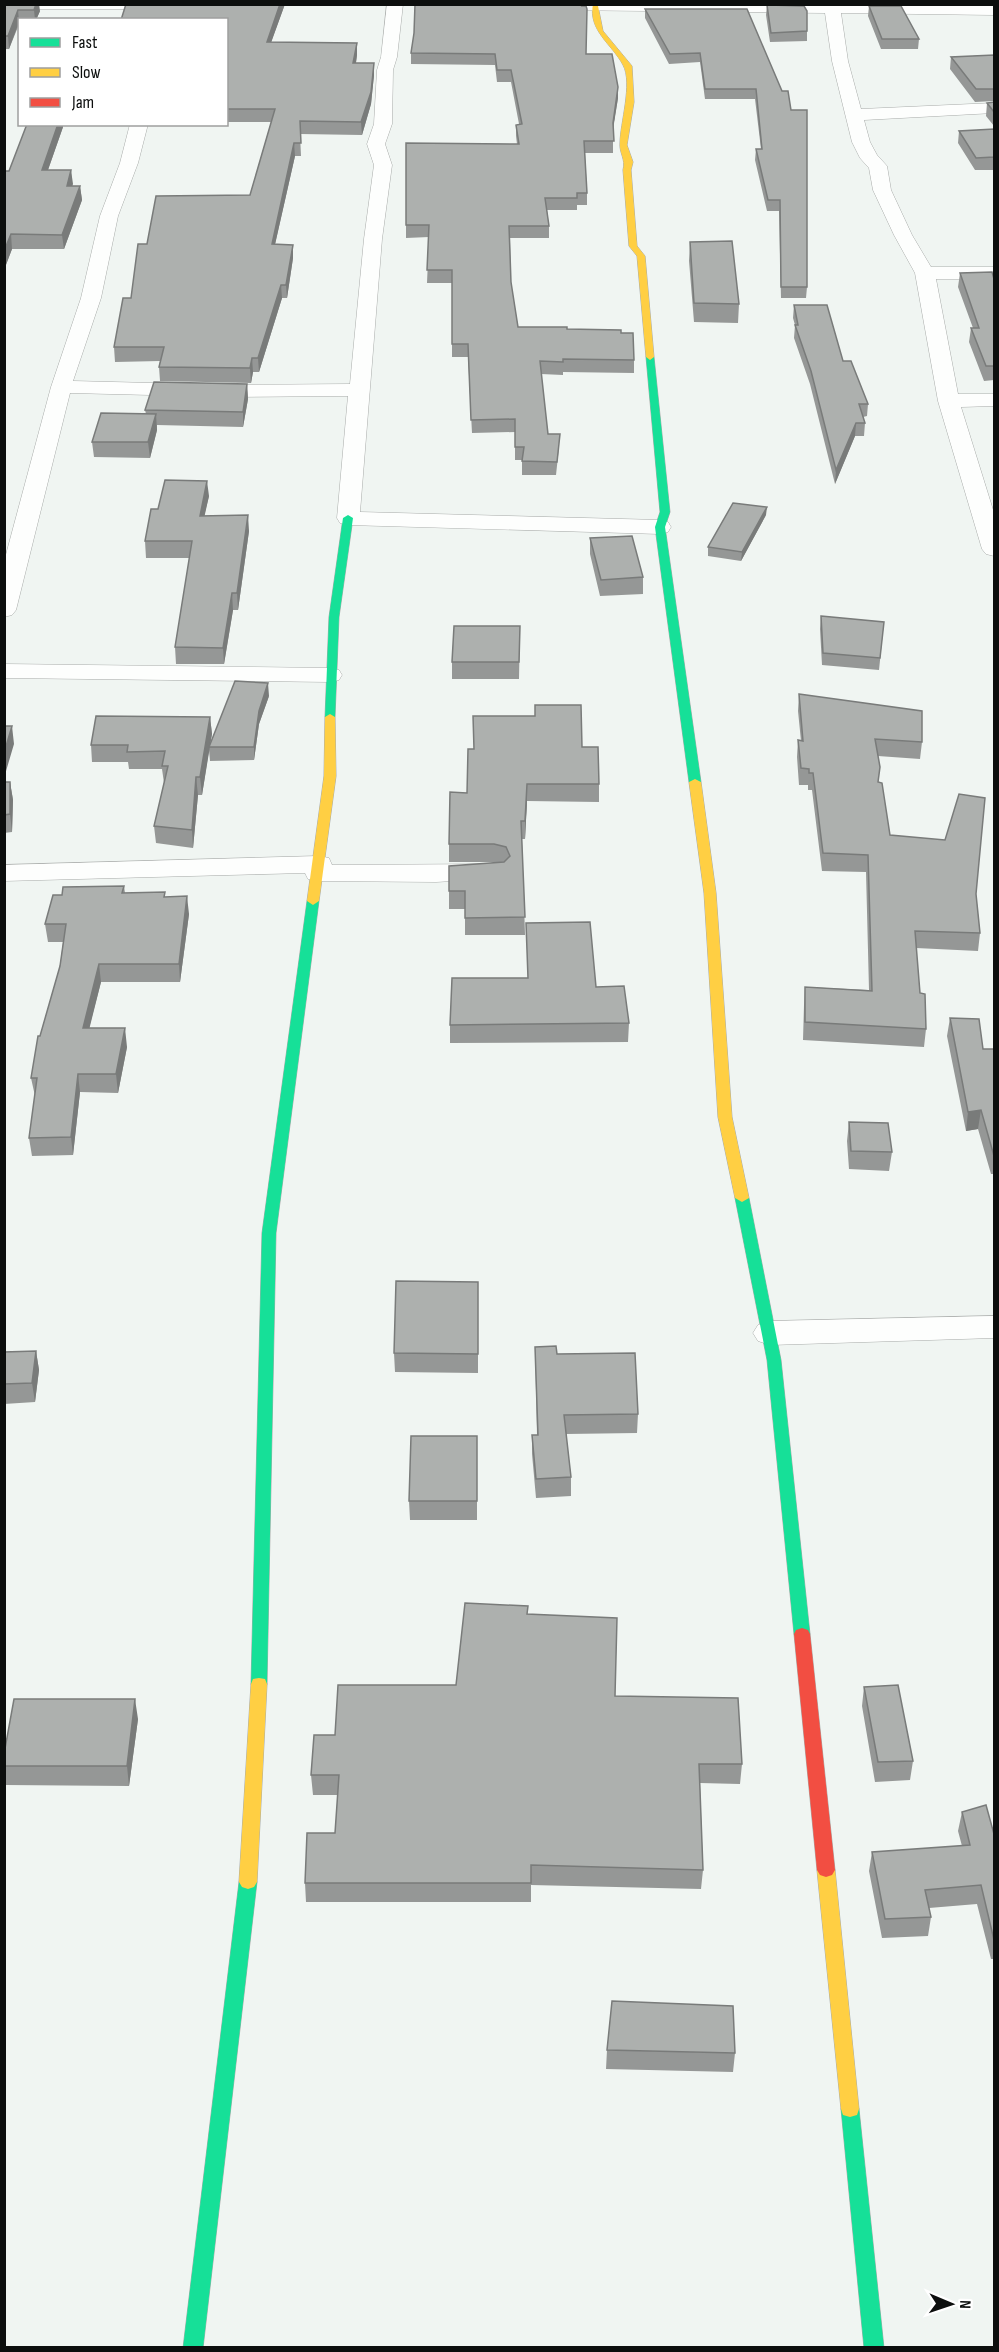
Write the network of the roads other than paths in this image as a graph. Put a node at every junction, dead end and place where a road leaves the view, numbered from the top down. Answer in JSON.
{"nodes":[{"id":1,"x":39,"y":4,"type":"edge"},
{"id":2,"x":238,"y":4,"type":"edge"},
{"id":3,"x":394,"y":4,"type":"edge"},
{"id":4,"x":468,"y":4,"type":"edge"},
{"id":5,"x":595,"y":6,"type":"junction"},
{"id":6,"x":912,"y":7,"type":"edge"},
{"id":7,"x":833,"y":10,"type":"junction"},
{"id":8,"x":994,"y":10,"type":"edge"},
{"id":9,"x":159,"y":13,"type":"edge"},
{"id":10,"x":994,"y":108,"type":"edge"},
{"id":11,"x":853,"y":115,"type":"junction"},
{"id":12,"x":138,"y":126,"type":"edge"},
{"id":13,"x":925,"y":273,"type":"junction"},
{"id":14,"x":994,"y":273,"type":"edge"},
{"id":15,"x":61,"y":387,"type":"junction"},
{"id":16,"x":358,"y":390,"type":"junction"},
{"id":17,"x":994,"y":400,"type":"edge"},
{"id":18,"x":949,"y":401,"type":"junction"},
{"id":19,"x":348,"y":518,"type":"junction"},
{"id":20,"x":660,"y":527,"type":"junction"},
{"id":21,"x":994,"y":549,"type":"edge"},
{"id":22,"x":6,"y":600,"type":"edge"},
{"id":23,"x":4,"y":671,"type":"edge"},
{"id":24,"x":330,"y":675,"type":"junction"},
{"id":25,"x":319,"y":868,"type":"junction"},
{"id":26,"x":494,"y":872,"type":"edge"},
{"id":27,"x":4,"y":873,"type":"edge"},
{"id":28,"x":994,"y":1327,"type":"edge"},
{"id":29,"x":770,"y":1333,"type":"junction"},
{"id":30,"x":193,"y":2348,"type":"edge"},
{"id":31,"x":874,"y":2348,"type":"edge"}],
"edges":[{"from":1,"to":9,"type":"street"},
{"from":2,"to":9,"type":"street"},
{"from":3,"to":16,"type":"street"},
{"from":4,"to":5,"type":"street"},
{"from":5,"to":7,"type":"street"},
{"from":5,"to":20,"type":"street"},
{"from":6,"to":7,"type":"street"},
{"from":6,"to":8,"type":"street"},
{"from":7,"to":11,"type":"street"},
{"from":10,"to":11,"type":"street"},
{"from":11,"to":13,"type":"street"},
{"from":12,"to":15,"type":"street"},
{"from":13,"to":14,"type":"street"},
{"from":13,"to":18,"type":"street"},
{"from":15,"to":16,"type":"street"},
{"from":15,"to":22,"type":"street"},
{"from":16,"to":19,"type":"street"},
{"from":17,"to":18,"type":"street"},
{"from":18,"to":21,"type":"street"},
{"from":19,"to":20,"type":"street"},
{"from":19,"to":24,"type":"street"},
{"from":20,"to":29,"type":"street"},
{"from":23,"to":24,"type":"street"},
{"from":24,"to":25,"type":"street"},
{"from":25,"to":26,"type":"street"},
{"from":25,"to":27,"type":"street"},
{"from":25,"to":30,"type":"street"},
{"from":28,"to":29,"type":"street"},
{"from":29,"to":31,"type":"street"}]}
